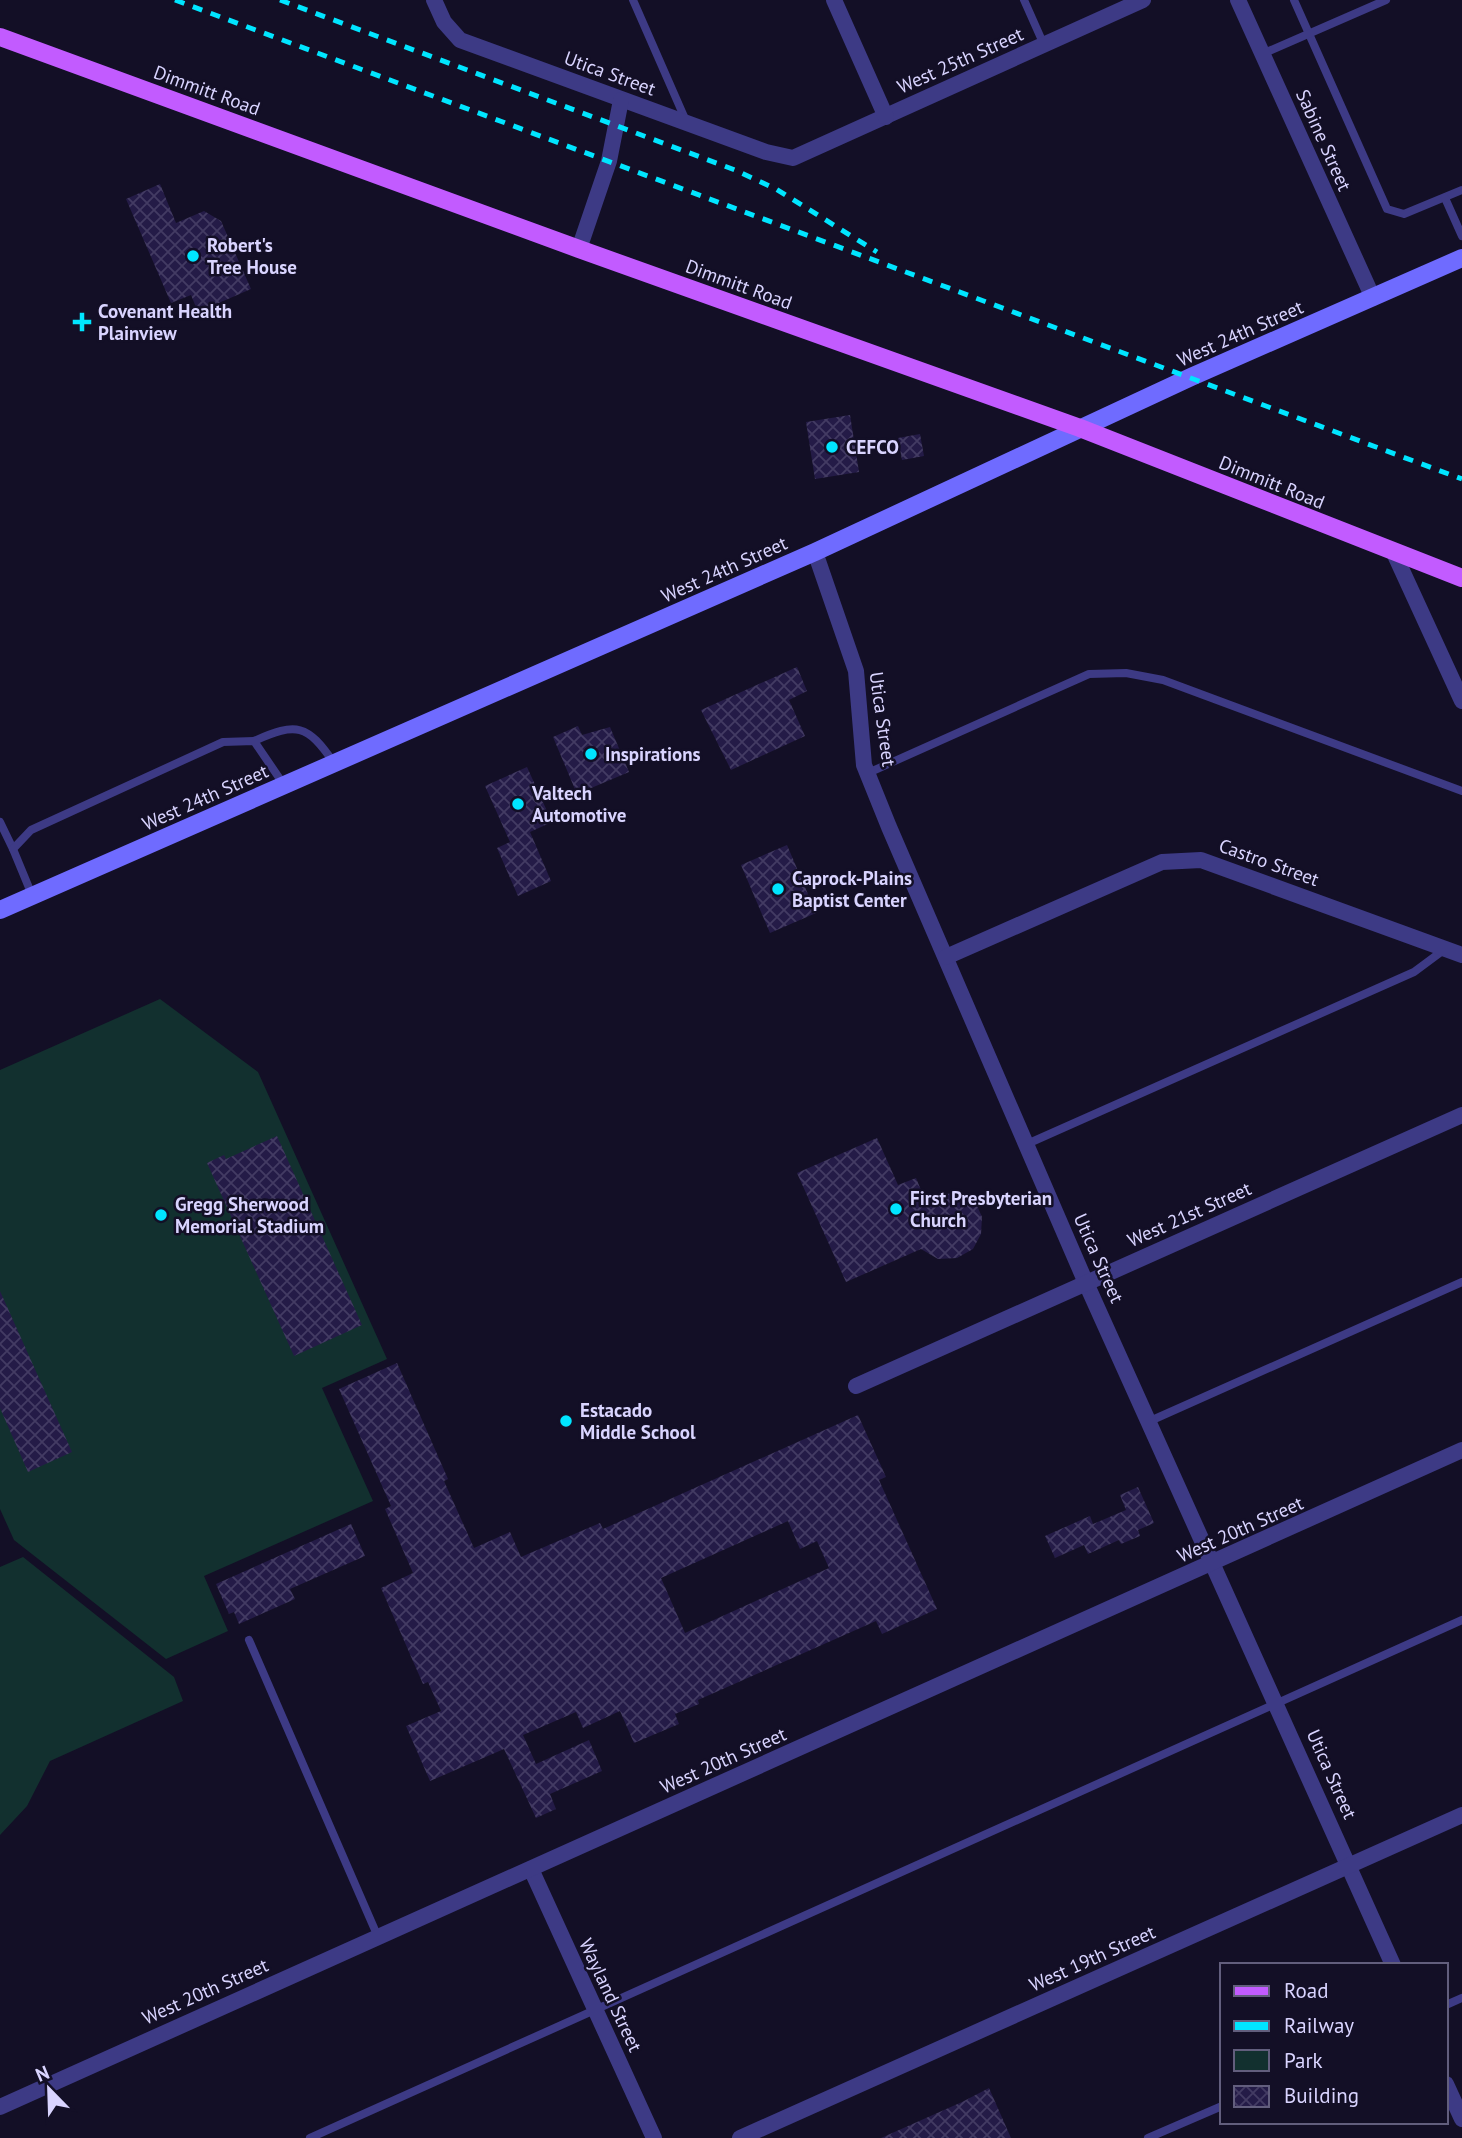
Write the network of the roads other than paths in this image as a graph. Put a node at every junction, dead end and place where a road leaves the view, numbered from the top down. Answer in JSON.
{"nodes":[{"id":1,"x":434,"y":0,"type":"edge"},
{"id":2,"x":633,"y":0,"type":"edge"},
{"id":3,"x":834,"y":0,"type":"edge"},
{"id":4,"x":1024,"y":0,"type":"edge"},
{"id":5,"x":1143,"y":0,"type":"edge"},
{"id":6,"x":1237,"y":0,"type":"edge"},
{"id":7,"x":1294,"y":0,"type":"edge"},
{"id":8,"x":1361,"y":0,"type":"edge"},
{"id":9,"x":1386,"y":0,"type":"edge"},
{"id":10,"x":1365,"y":9,"type":"junction"},
{"id":11,"x":1309,"y":34,"type":"junction"},
{"id":12,"x":0,"y":37,"type":"edge"},
{"id":13,"x":1044,"y":45,"type":"junction"},
{"id":14,"x":1262,"y":54,"type":"junction"},
{"id":15,"x":621,"y":100,"type":"junction"},
{"id":16,"x":886,"y":117,"type":"junction"},
{"id":17,"x":688,"y":123,"type":"junction"},
{"id":18,"x":793,"y":158,"type":"joint"},
{"id":19,"x":1462,"y":190,"type":"edge"},
{"id":20,"x":1445,"y":198,"type":"junction"},
{"id":21,"x":1462,"y":236,"type":"edge"},
{"id":22,"x":579,"y":249,"type":"junction"},
{"id":23,"x":1462,"y":258,"type":"edge"},
{"id":24,"x":1373,"y":298,"type":"junction"},
{"id":25,"x":1080,"y":428,"type":"junction"},
{"id":26,"x":815,"y":552,"type":"junction"},
{"id":27,"x":1394,"y":553,"type":"junction"},
{"id":28,"x":1462,"y":578,"type":"edge"},
{"id":29,"x":1462,"y":701,"type":"edge"},
{"id":30,"x":254,"y":741,"type":"junction"},
{"id":31,"x":334,"y":763,"type":"junction"},
{"id":32,"x":868,"y":773,"type":"junction"},
{"id":33,"x":284,"y":785,"type":"junction"},
{"id":34,"x":1462,"y":791,"type":"edge"},
{"id":35,"x":0,"y":822,"type":"edge"},
{"id":36,"x":13,"y":849,"type":"junction"},
{"id":37,"x":33,"y":896,"type":"junction"},
{"id":38,"x":0,"y":910,"type":"edge"},
{"id":39,"x":1445,"y":949,"type":"junction"},
{"id":40,"x":1462,"y":955,"type":"edge"},
{"id":41,"x":946,"y":957,"type":"junction"},
{"id":42,"x":1462,"y":1115,"type":"edge"},
{"id":43,"x":1027,"y":1144,"type":"junction"},
{"id":44,"x":1462,"y":1282,"type":"edge"},
{"id":45,"x":1086,"y":1283,"type":"junction"},
{"id":46,"x":856,"y":1386,"type":"dead end"},
{"id":47,"x":1150,"y":1421,"type":"junction"},
{"id":48,"x":1462,"y":1450,"type":"edge"},
{"id":49,"x":1215,"y":1564,"type":"junction"},
{"id":50,"x":1462,"y":1620,"type":"edge"},
{"id":51,"x":248,"y":1640,"type":"dead end"},
{"id":52,"x":1276,"y":1702,"type":"junction"},
{"id":53,"x":1462,"y":1815,"type":"edge"},
{"id":54,"x":1350,"y":1866,"type":"junction"},
{"id":55,"x":531,"y":1868,"type":"junction"},
{"id":56,"x":378,"y":1937,"type":"junction"},
{"id":57,"x":1392,"y":1963,"type":"edge"},
{"id":58,"x":595,"y":2010,"type":"junction"},
{"id":59,"x":1448,"y":2088,"type":"edge"},
{"id":60,"x":0,"y":2106,"type":"edge"},
{"id":61,"x":1220,"y":2107,"type":"edge"},
{"id":62,"x":1462,"y":2119,"type":"edge"},
{"id":63,"x":310,"y":2138,"type":"edge"},
{"id":64,"x":654,"y":2138,"type":"edge"},
{"id":65,"x":740,"y":2138,"type":"edge"},
{"id":66,"x":1148,"y":2138,"type":"edge"}],
"edges":[{"from":1,"to":15,"type":"street","name":"Utica Street"},
{"from":2,"to":17,"type":"lane"},
{"from":3,"to":16,"type":"street"},
{"from":4,"to":13,"type":"lane"},
{"from":5,"to":13,"type":"street","name":"West 25th Street"},
{"from":6,"to":14,"type":"street","name":"Sabine Street"},
{"from":7,"to":11,"type":"lane"},
{"from":8,"to":10,"type":"lane"},
{"from":9,"to":10,"type":"lane"},
{"from":10,"to":11,"type":"lane"},
{"from":11,"to":14,"type":"lane"},
{"from":11,"to":20,"type":"lane"},
{"from":12,"to":22,"type":"main road","name":"Dimmitt Road"},
{"from":13,"to":16,"type":"street","name":"West 25th Street"},
{"from":14,"to":24,"type":"street","name":"Sabine Street"},
{"from":15,"to":17,"type":"street","name":"Utica Street"},
{"from":15,"to":22,"type":"street"},
{"from":16,"to":18,"type":"street","name":"West 25th Street"},
{"from":17,"to":18,"type":"street","name":"Utica Street"},
{"from":19,"to":20,"type":"lane"},
{"from":20,"to":21,"type":"lane"},
{"from":22,"to":25,"type":"main road","name":"Dimmitt Road"},
{"from":23,"to":24,"type":"main road","name":"West 24th Street"},
{"from":24,"to":25,"type":"main road","name":"West 24th Street"},
{"from":25,"to":26,"type":"main road","name":"West 24th Street"},
{"from":25,"to":27,"type":"main road","name":"Dimmitt Road"},
{"from":26,"to":31,"type":"main road","name":"West 24th Street"},
{"from":26,"to":32,"type":"street","name":"Utica Street"},
{"from":27,"to":28,"type":"main road","name":"Dimmitt Road"},
{"from":27,"to":29,"type":"street"},
{"from":30,"to":31,"type":"lane"},
{"from":30,"to":33,"type":"lane"},
{"from":30,"to":36,"type":"lane"},
{"from":31,"to":33,"type":"main road","name":"West 24th Street"},
{"from":32,"to":34,"type":"lane"},
{"from":32,"to":41,"type":"street","name":"Utica Street"},
{"from":33,"to":37,"type":"main road","name":"West 24th Street"},
{"from":35,"to":36,"type":"lane"},
{"from":36,"to":37,"type":"lane"},
{"from":37,"to":38,"type":"main road","name":"West 24th Street"},
{"from":39,"to":40,"type":"street","name":"Castro Street"},
{"from":39,"to":41,"type":"street","name":"Castro Street"},
{"from":39,"to":43,"type":"lane"},
{"from":41,"to":43,"type":"street","name":"Utica Street"},
{"from":42,"to":45,"type":"street","name":"West 21st Street"},
{"from":43,"to":45,"type":"street","name":"Utica Street"},
{"from":44,"to":47,"type":"lane"},
{"from":45,"to":46,"type":"street","name":"West 21st Street"},
{"from":45,"to":47,"type":"street","name":"Utica Street"},
{"from":47,"to":49,"type":"street","name":"Utica Street"},
{"from":48,"to":49,"type":"street","name":"West 20th Street"},
{"from":49,"to":52,"type":"street","name":"Utica Street"},
{"from":49,"to":55,"type":"street","name":"West 20th Street"},
{"from":50,"to":52,"type":"lane"},
{"from":51,"to":56,"type":"lane"},
{"from":52,"to":54,"type":"street","name":"Utica Street"},
{"from":52,"to":58,"type":"lane"},
{"from":53,"to":54,"type":"street","name":"West 19th Street"},
{"from":54,"to":57,"type":"street","name":"Utica Street"},
{"from":54,"to":65,"type":"street","name":"West 19th Street"},
{"from":55,"to":56,"type":"street","name":"West 20th Street"},
{"from":55,"to":58,"type":"street","name":"Wayland Street"},
{"from":56,"to":60,"type":"street","name":"West 20th Street"},
{"from":58,"to":63,"type":"lane"},
{"from":58,"to":64,"type":"street","name":"Wayland Street"},
{"from":59,"to":62,"type":"street"},
{"from":61,"to":66,"type":"lane"}]}
